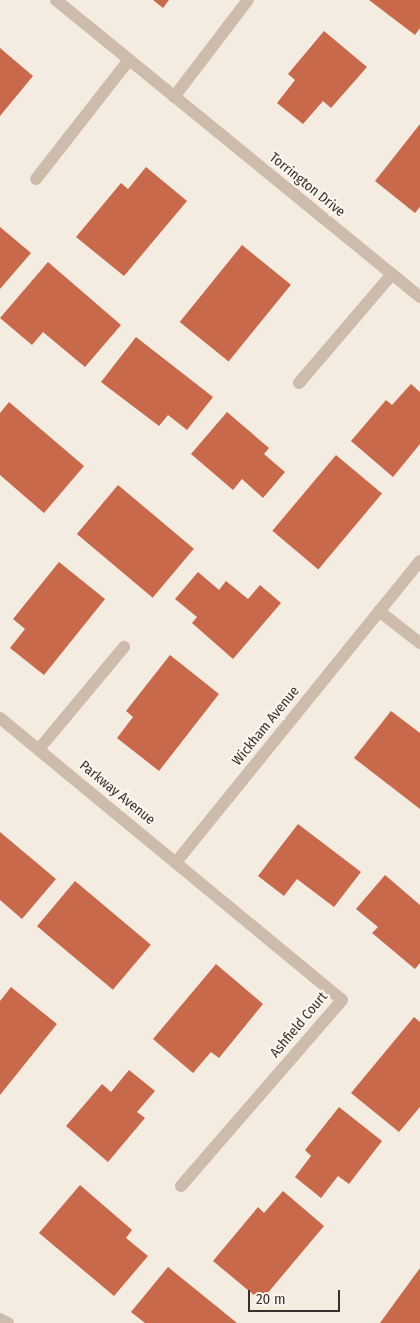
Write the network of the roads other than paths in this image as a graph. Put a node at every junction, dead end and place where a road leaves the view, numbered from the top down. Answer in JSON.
{"nodes":[{"id":1,"x":56,"y":0,"type":"edge"},
{"id":2,"x":248,"y":0,"type":"edge"},
{"id":3,"x":129,"y":60,"type":"junction"},
{"id":4,"x":174,"y":97,"type":"junction"},
{"id":5,"x":36,"y":179,"type":"dead end"},
{"id":6,"x":392,"y":274,"type":"junction"},
{"id":7,"x":420,"y":297,"type":"edge"},
{"id":8,"x":299,"y":383,"type":"dead end"},
{"id":9,"x":420,"y":561,"type":"edge"},
{"id":10,"x":379,"y":611,"type":"junction"},
{"id":11,"x":420,"y":643,"type":"edge"},
{"id":12,"x":124,"y":647,"type":"dead end"},
{"id":13,"x":0,"y":718,"type":"edge"},
{"id":14,"x":39,"y":749,"type":"junction"},
{"id":15,"x":177,"y":861,"type":"junction"},
{"id":16,"x":181,"y":1186,"type":"dead end"},
{"id":17,"x":0,"y":1319,"type":"edge"},
{"id":18,"x":8,"y":1323,"type":"edge"}],
"edges":[{"from":1,"to":3,"type":"street","name":"Torrington Drive"},
{"from":2,"to":4,"type":"street"},
{"from":3,"to":4,"type":"street","name":"Torrington Drive"},
{"from":3,"to":5,"type":"street"},
{"from":4,"to":6,"type":"street","name":"Torrington Drive"},
{"from":6,"to":7,"type":"street","name":"Torrington Drive"},
{"from":6,"to":8,"type":"street"},
{"from":9,"to":10,"type":"street","name":"Wickham Avenue"},
{"from":10,"to":11,"type":"street"},
{"from":10,"to":15,"type":"street","name":"Wickham Avenue"},
{"from":12,"to":14,"type":"street"},
{"from":13,"to":14,"type":"street","name":"Parkway Avenue"},
{"from":14,"to":15,"type":"street","name":"Parkway Avenue"},
{"from":15,"to":16,"type":"street","name":"Ashfield Court"},
{"from":17,"to":18,"type":"street"}]}
